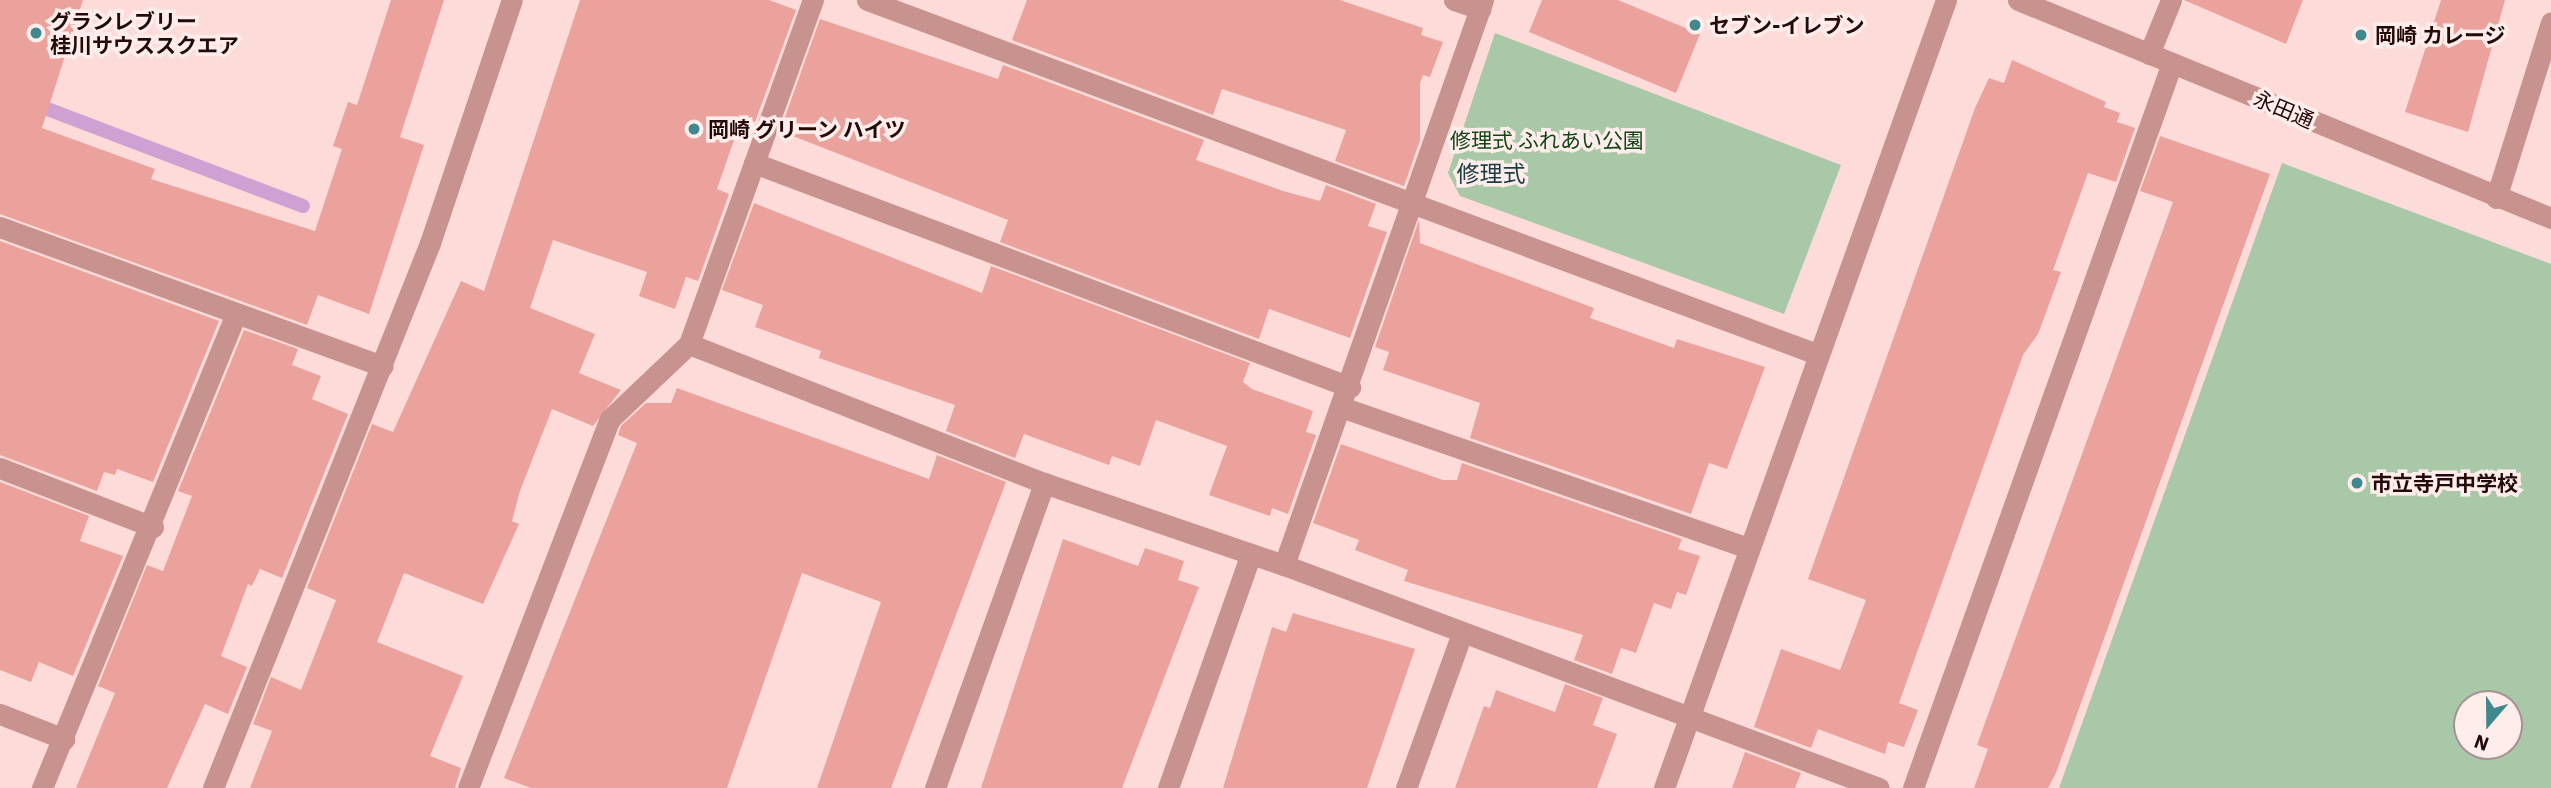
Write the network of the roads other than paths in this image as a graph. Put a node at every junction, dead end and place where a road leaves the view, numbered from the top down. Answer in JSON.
{"nodes":[{"id":1,"x":512,"y":0,"type":"edge"},
{"id":2,"x":813,"y":0,"type":"edge"},
{"id":3,"x":867,"y":0,"type":"edge"},
{"id":4,"x":1454,"y":0,"type":"edge"},
{"id":5,"x":1946,"y":0,"type":"edge"},
{"id":6,"x":2018,"y":0,"type":"edge"},
{"id":7,"x":2171,"y":0,"type":"edge"},
{"id":8,"x":1481,"y":4,"type":"edge"},
{"id":9,"x":2551,"y":22,"type":"edge"},
{"id":10,"x":2149,"y":54,"type":"junction"},
{"id":11,"x":2172,"y":63,"type":"junction"},
{"id":12,"x":754,"y":163,"type":"junction"},
{"id":13,"x":2496,"y":198,"type":"junction"},
{"id":14,"x":1416,"y":200,"type":"junction"},
{"id":15,"x":2551,"y":218,"type":"edge"},
{"id":16,"x":0,"y":227,"type":"edge"},
{"id":17,"x":235,"y":316,"type":"junction"},
{"id":18,"x":689,"y":344,"type":"junction"},
{"id":19,"x":1817,"y":354,"type":"junction"},
{"id":20,"x":382,"y":366,"type":"junction"},
{"id":21,"x":1350,"y":387,"type":"junction"},
{"id":22,"x":1344,"y":408,"type":"junction"},
{"id":23,"x":0,"y":468,"type":"edge"},
{"id":24,"x":1044,"y":483,"type":"junction"},
{"id":25,"x":153,"y":527,"type":"junction"},
{"id":26,"x":1749,"y":548,"type":"junction"},
{"id":27,"x":1250,"y":556,"type":"junction"},
{"id":28,"x":1284,"y":565,"type":"junction"},
{"id":29,"x":1461,"y":636,"type":"junction"},
{"id":30,"x":0,"y":714,"type":"edge"},
{"id":31,"x":1689,"y":720,"type":"junction"},
{"id":32,"x":64,"y":740,"type":"junction"},
{"id":33,"x":42,"y":788,"type":"edge"},
{"id":34,"x":213,"y":788,"type":"edge"},
{"id":35,"x":468,"y":788,"type":"edge"},
{"id":36,"x":935,"y":788,"type":"edge"},
{"id":37,"x":1168,"y":788,"type":"edge"},
{"id":38,"x":1406,"y":788,"type":"edge"},
{"id":39,"x":1664,"y":788,"type":"edge"},
{"id":40,"x":1879,"y":788,"type":"edge"},
{"id":41,"x":1913,"y":788,"type":"edge"}],
"edges":[{"from":1,"to":20,"type":"street"},
{"from":2,"to":12,"type":"street"},
{"from":3,"to":14,"type":"street"},
{"from":4,"to":8,"type":"street"},
{"from":5,"to":19,"type":"street"},
{"from":6,"to":10,"type":"street","name":"永田通"},
{"from":7,"to":10,"type":"street"},
{"from":8,"to":14,"type":"street"},
{"from":9,"to":13,"type":"street"},
{"from":10,"to":11,"type":"street","name":"永田通"},
{"from":11,"to":13,"type":"street","name":"永田通"},
{"from":11,"to":41,"type":"street"},
{"from":12,"to":18,"type":"street"},
{"from":12,"to":21,"type":"street"},
{"from":13,"to":15,"type":"street","name":"永田通"},
{"from":14,"to":19,"type":"street"},
{"from":14,"to":21,"type":"street"},
{"from":16,"to":17,"type":"street"},
{"from":17,"to":20,"type":"street"},
{"from":17,"to":25,"type":"street"},
{"from":18,"to":24,"type":"street"},
{"from":18,"to":35,"type":"street"},
{"from":19,"to":26,"type":"street"},
{"from":20,"to":34,"type":"street"},
{"from":21,"to":22,"type":"street"},
{"from":22,"to":26,"type":"street"},
{"from":22,"to":28,"type":"street"},
{"from":23,"to":25,"type":"street"},
{"from":24,"to":27,"type":"street"},
{"from":24,"to":36,"type":"street"},
{"from":25,"to":32,"type":"street"},
{"from":26,"to":31,"type":"street"},
{"from":27,"to":28,"type":"street"},
{"from":27,"to":37,"type":"street"},
{"from":28,"to":29,"type":"street"},
{"from":29,"to":31,"type":"street"},
{"from":29,"to":38,"type":"street"},
{"from":30,"to":32,"type":"street"},
{"from":31,"to":39,"type":"street"},
{"from":31,"to":40,"type":"street"},
{"from":32,"to":33,"type":"street"}]}
